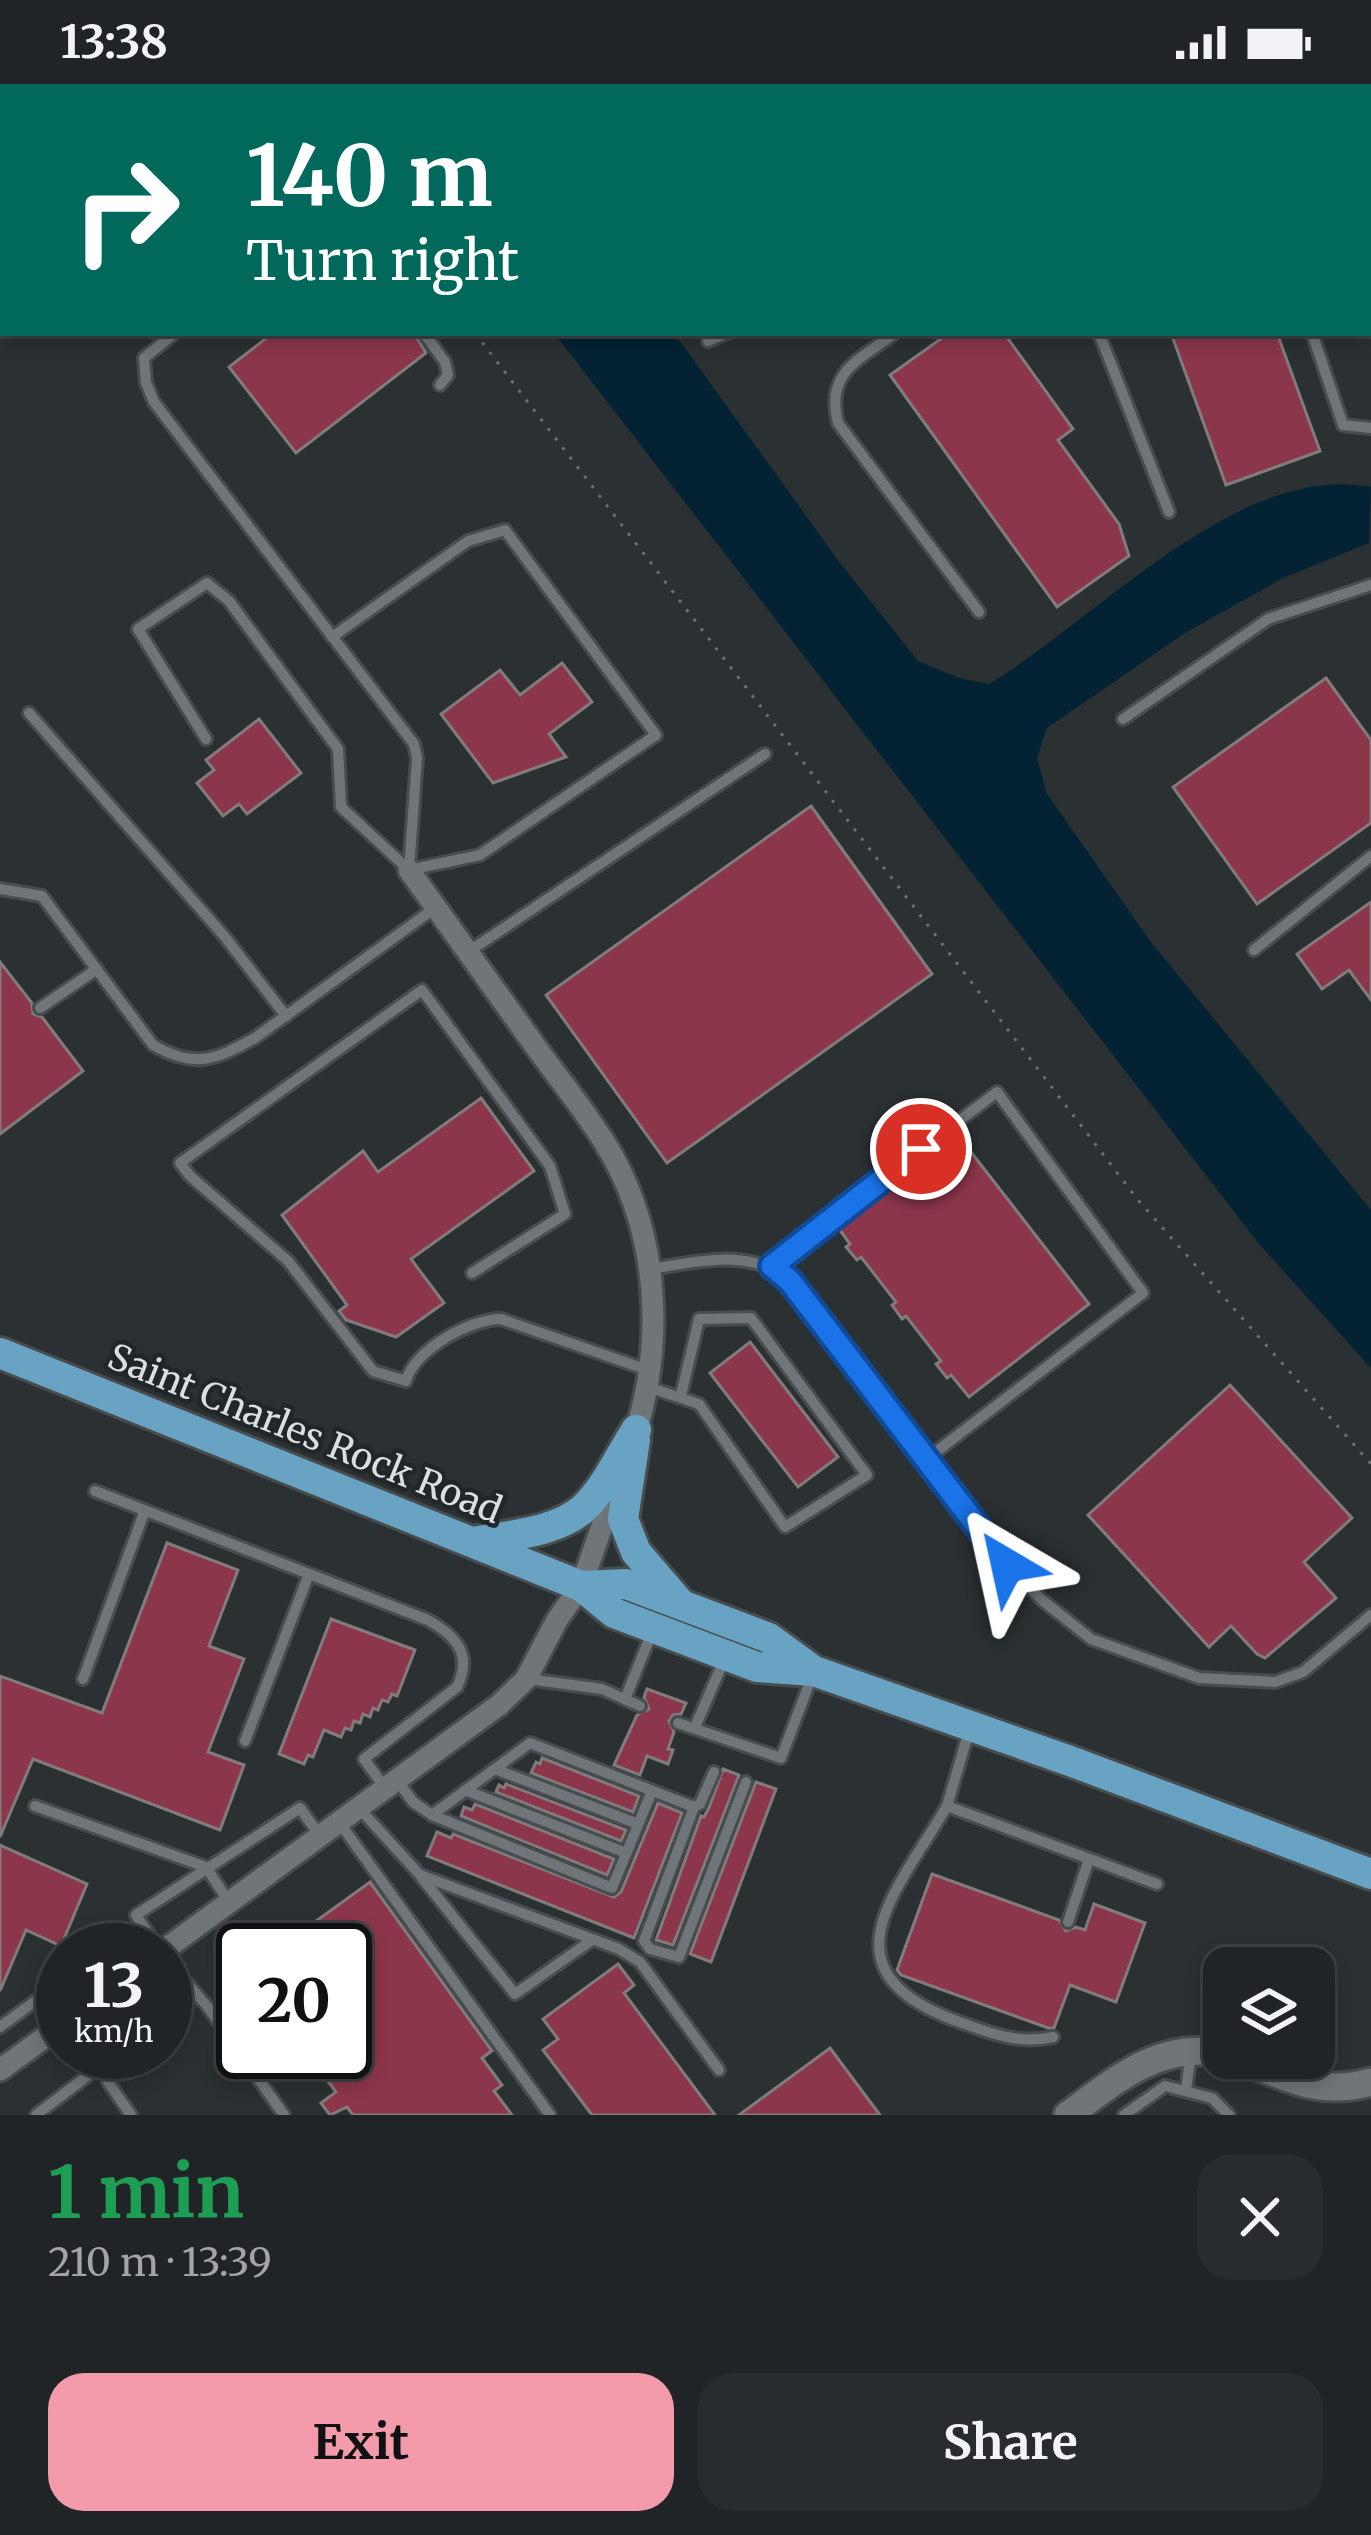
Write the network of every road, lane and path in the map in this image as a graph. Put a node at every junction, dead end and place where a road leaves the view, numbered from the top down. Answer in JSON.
{"nodes":[{"id":1,"x":171,"y":336,"type":"edge"},
{"id":2,"x":426,"y":336,"type":"edge"},
{"id":3,"x":477,"y":336,"type":"edge"},
{"id":4,"x":720,"y":336,"type":"edge"},
{"id":5,"x":891,"y":336,"type":"edge"},
{"id":6,"x":1100,"y":336,"type":"edge"},
{"id":7,"x":1313,"y":336,"type":"edge"},
{"id":8,"x":707,"y":341,"type":"dead end"},
{"id":9,"x":440,"y":385,"type":"dead end"},
{"id":10,"x":1371,"y":428,"type":"edge"},
{"id":11,"x":1169,"y":512,"type":"dead end"},
{"id":12,"x":1371,"y":585,"type":"edge"},
{"id":13,"x":979,"y":612,"type":"dead end"},
{"id":14,"x":332,"y":637,"type":"junction"},
{"id":15,"x":29,"y":713,"type":"dead end"},
{"id":16,"x":1123,"y":719,"type":"dead end"},
{"id":17,"x":206,"y":739,"type":"dead end"},
{"id":18,"x":765,"y":754,"type":"dead end"},
{"id":19,"x":1371,"y":856,"type":"edge"},
{"id":20,"x":409,"y":870,"type":"junction"},
{"id":21,"x":0,"y":890,"type":"edge"},
{"id":22,"x":436,"y":908,"type":"junction"},
{"id":23,"x":1254,"y":950,"type":"dead end"},
{"id":24,"x":468,"y":952,"type":"junction"},
{"id":25,"x":97,"y":969,"type":"junction"},
{"id":26,"x":40,"y":1008,"type":"dead end"},
{"id":27,"x":286,"y":1016,"type":"junction"},
{"id":28,"x":772,"y":1266,"type":"junction"},
{"id":29,"x":650,"y":1269,"type":"junction"},
{"id":30,"x":472,"y":1273,"type":"dead end"},
{"id":31,"x":0,"y":1353,"type":"edge"},
{"id":32,"x":646,"y":1378,"type":"junction"},
{"id":33,"x":681,"y":1395,"type":"junction"},
{"id":34,"x":636,"y":1430,"type":"junction"},
{"id":35,"x":928,"y":1458,"type":"junction"},
{"id":36,"x":1371,"y":1464,"type":"edge"},
{"id":37,"x":95,"y":1491,"type":"dead end"},
{"id":38,"x":146,"y":1510,"type":"junction"},
{"id":39,"x":473,"y":1542,"type":"junction"},
{"id":40,"x":310,"y":1574,"type":"junction"},
{"id":41,"x":581,"y":1586,"type":"junction"},
{"id":42,"x":682,"y":1605,"type":"junction"},
{"id":43,"x":1371,"y":1615,"type":"edge"},
{"id":44,"x":654,"y":1628,"type":"junction"},
{"id":45,"x":727,"y":1655,"type":"junction"},
{"id":46,"x":814,"y":1671,"type":"junction"},
{"id":47,"x":83,"y":1679,"type":"dead end"},
{"id":48,"x":526,"y":1679,"type":"junction"},
{"id":49,"x":625,"y":1699,"type":"junction"},
{"id":50,"x":640,"y":1706,"type":"dead end"},
{"id":51,"x":678,"y":1723,"type":"dead end"},
{"id":52,"x":971,"y":1726,"type":"junction"},
{"id":53,"x":695,"y":1727,"type":"junction"},
{"id":54,"x":245,"y":1741,"type":"dead end"},
{"id":55,"x":495,"y":1768,"type":"junction"},
{"id":56,"x":714,"y":1772,"type":"dead end"},
{"id":57,"x":746,"y":1782,"type":"dead end"},
{"id":58,"x":391,"y":1784,"type":"junction"},
{"id":59,"x":465,"y":1790,"type":"junction"},
{"id":60,"x":652,"y":1791,"type":"junction"},
{"id":61,"x":35,"y":1806,"type":"dead end"},
{"id":62,"x":947,"y":1806,"type":"junction"},
{"id":63,"x":694,"y":1807,"type":"junction"},
{"id":64,"x":359,"y":1808,"type":"junction"},
{"id":65,"x":432,"y":1815,"type":"junction"},
{"id":66,"x":339,"y":1822,"type":"junction"},
{"id":67,"x":638,"y":1824,"type":"junction"},
{"id":68,"x":320,"y":1836,"type":"junction"},
{"id":69,"x":626,"y":1853,"type":"junction"},
{"id":70,"x":1089,"y":1859,"type":"junction"},
{"id":71,"x":1330,"y":1859,"type":"junction"},
{"id":72,"x":206,"y":1868,"type":"junction"},
{"id":73,"x":1371,"y":1874,"type":"edge"},
{"id":74,"x":420,"y":1875,"type":"junction"},
{"id":75,"x":1157,"y":1884,"type":"dead end"},
{"id":76,"x":1371,"y":1896,"type":"edge"},
{"id":77,"x":229,"y":1903,"type":"junction"},
{"id":78,"x":1068,"y":1922,"type":"dead end"},
{"id":79,"x":142,"y":1923,"type":"edge"},
{"id":80,"x":192,"y":1930,"type":"edge"},
{"id":81,"x":592,"y":1940,"type":"junction"},
{"id":82,"x":192,"y":1989,"type":"edge"},
{"id":83,"x":196,"y":1994,"type":"junction"},
{"id":84,"x":192,"y":1997,"type":"edge"},
{"id":85,"x":36,"y":2001,"type":"edge"},
{"id":86,"x":0,"y":2027,"type":"edge"},
{"id":87,"x":1053,"y":2037,"type":"dead end"},
{"id":88,"x":36,"y":2044,"type":"edge"},
{"id":89,"x":1191,"y":2051,"type":"junction"},
{"id":90,"x":1203,"y":2052,"type":"edge"},
{"id":91,"x":0,"y":2070,"type":"edge"},
{"id":92,"x":719,"y":2070,"type":"dead end"},
{"id":93,"x":83,"y":2079,"type":"edge"},
{"id":94,"x":1287,"y":2079,"type":"edge"},
{"id":95,"x":1371,"y":2082,"type":"edge"},
{"id":96,"x":108,"y":2083,"type":"dead end"},
{"id":97,"x":1186,"y":2089,"type":"junction"},
{"id":98,"x":36,"y":2115,"type":"edge"},
{"id":99,"x":131,"y":2115,"type":"edge"},
{"id":100,"x":284,"y":2115,"type":"edge"},
{"id":101,"x":550,"y":2115,"type":"edge"},
{"id":102,"x":1068,"y":2115,"type":"edge"},
{"id":103,"x":1124,"y":2115,"type":"edge"},
{"id":104,"x":1229,"y":2115,"type":"edge"}],
"edges":[{"from":1,"to":14,"type":"lane"},
{"from":2,"to":9,"type":"lane"},
{"from":3,"to":36,"type":"path"},
{"from":4,"to":8,"type":"lane"},
{"from":5,"to":13,"type":"lane"},
{"from":6,"to":11,"type":"lane"},
{"from":7,"to":10,"type":"lane"},
{"from":12,"to":16,"type":"lane"},
{"from":14,"to":20,"type":"lane"},
{"from":14,"to":20,"type":"lane"},
{"from":15,"to":27,"type":"lane"},
{"from":17,"to":20,"type":"lane"},
{"from":18,"to":24,"type":"lane"},
{"from":19,"to":23,"type":"lane"},
{"from":20,"to":22,"type":"street"},
{"from":21,"to":25,"type":"lane"},
{"from":22,"to":24,"type":"street"},
{"from":22,"to":27,"type":"lane"},
{"from":24,"to":29,"type":"street"},
{"from":25,"to":26,"type":"lane"},
{"from":25,"to":27,"type":"lane"},
{"from":28,"to":29,"type":"lane"},
{"from":28,"to":35,"type":"lane"},
{"from":28,"to":35,"type":"lane"},
{"from":29,"to":32,"type":"street"},
{"from":30,"to":32,"type":"lane"},
{"from":31,"to":39,"type":"main road","name":"Saint Charles Rock Road"},
{"from":32,"to":33,"type":"lane"},
{"from":32,"to":34,"type":"street"},
{"from":33,"to":33,"type":"lane"},
{"from":34,"to":39,"type":"main road"},
{"from":34,"to":41,"type":"street"},
{"from":34,"to":42,"type":"main road"},
{"from":35,"to":43,"type":"lane"},
{"from":37,"to":38,"type":"lane"},
{"from":38,"to":40,"type":"lane"},
{"from":38,"to":47,"type":"lane"},
{"from":39,"to":41,"type":"main road","name":"Saint Charles Rock Road"},
{"from":40,"to":54,"type":"lane"},
{"from":40,"to":58,"type":"lane"},
{"from":41,"to":42,"type":"main road","name":"Saint Charles Rock Road"},
{"from":41,"to":44,"type":"main road","name":"Saint Charles Rock Road"},
{"from":41,"to":48,"type":"street"},
{"from":42,"to":46,"type":"main road","name":"Saint Charles Rock Road"},
{"from":44,"to":45,"type":"main road","name":"Saint Charles Rock Road"},
{"from":44,"to":49,"type":"lane"},
{"from":45,"to":46,"type":"main road","name":"Saint Charles Rock Road"},
{"from":45,"to":53,"type":"lane"},
{"from":46,"to":52,"type":"main road","name":"Saint Charles Rock Road"},
{"from":46,"to":53,"type":"lane"},
{"from":48,"to":49,"type":"lane"},
{"from":48,"to":58,"type":"street"},
{"from":49,"to":50,"type":"lane"},
{"from":51,"to":53,"type":"lane"},
{"from":52,"to":62,"type":"lane"},
{"from":52,"to":71,"type":"main road","name":"Saint Charles Rock Road"},
{"from":55,"to":59,"type":"lane"},
{"from":55,"to":60,"type":"lane"},
{"from":55,"to":67,"type":"lane"},
{"from":56,"to":63,"type":"lane"},
{"from":57,"to":63,"type":"lane"},
{"from":58,"to":64,"type":"street"},
{"from":58,"to":65,"type":"lane"},
{"from":59,"to":65,"type":"lane"},
{"from":59,"to":69,"type":"lane"},
{"from":60,"to":63,"type":"lane"},
{"from":60,"to":67,"type":"lane"},
{"from":61,"to":72,"type":"lane"},
{"from":62,"to":70,"type":"lane"},
{"from":62,"to":87,"type":"lane"},
{"from":64,"to":66,"type":"street"},
{"from":64,"to":74,"type":"lane"},
{"from":65,"to":69,"type":"lane"},
{"from":66,"to":68,"type":"street"},
{"from":66,"to":101,"type":"lane"},
{"from":67,"to":69,"type":"lane"},
{"from":68,"to":72,"type":"lane"},
{"from":68,"to":77,"type":"street"},
{"from":70,"to":75,"type":"lane"},
{"from":70,"to":78,"type":"lane"},
{"from":71,"to":73,"type":"main road","name":"Saint Charles Rock Road"},
{"from":71,"to":76,"type":"main road"},
{"from":72,"to":77,"type":"lane"},
{"from":72,"to":79,"type":"lane"},
{"from":74,"to":81,"type":"lane"},
{"from":74,"to":81,"type":"lane"},
{"from":77,"to":80,"type":"street"},
{"from":81,"to":92,"type":"lane"},
{"from":82,"to":83,"type":"lane"},
{"from":83,"to":84,"type":"lane"},
{"from":83,"to":100,"type":"lane"},
{"from":85,"to":86,"type":"lane"},
{"from":88,"to":91,"type":"street"},
{"from":89,"to":90,"type":"street"},
{"from":89,"to":97,"type":"lane"},
{"from":89,"to":102,"type":"street"},
{"from":93,"to":98,"type":"lane"},
{"from":94,"to":95,"type":"street"},
{"from":96,"to":99,"type":"lane"},
{"from":97,"to":103,"type":"lane"},
{"from":97,"to":104,"type":"lane"}]}
